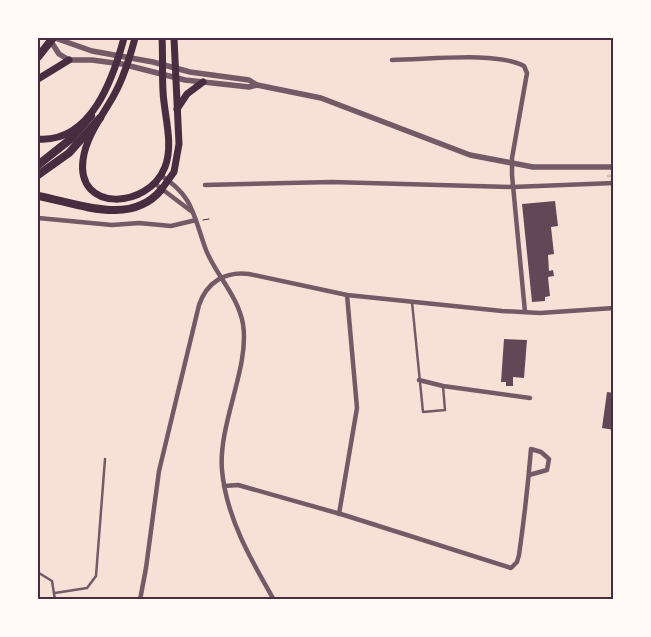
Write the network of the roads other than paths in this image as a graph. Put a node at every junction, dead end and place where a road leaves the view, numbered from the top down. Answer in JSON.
{"nodes":[{"id":1,"x":53,"y":38,"type":"edge"},
{"id":2,"x":124,"y":38,"type":"edge"},
{"id":3,"x":135,"y":38,"type":"edge"},
{"id":4,"x":162,"y":38,"type":"edge"},
{"id":5,"x":174,"y":38,"type":"edge"},
{"id":6,"x":38,"y":57,"type":"edge"},
{"id":7,"x":69,"y":60,"type":"junction"},
{"id":8,"x":392,"y":60,"type":"dead end"},
{"id":9,"x":163,"y":64,"type":"junction"},
{"id":10,"x":174,"y":68,"type":"junction"},
{"id":11,"x":163,"y":73,"type":"junction"},
{"id":12,"x":174,"y":77,"type":"junction"},
{"id":13,"x":38,"y":79,"type":"edge"},
{"id":14,"x":203,"y":82,"type":"junction"},
{"id":15,"x":257,"y":85,"type":"junction"},
{"id":16,"x":177,"y":110,"type":"junction"},
{"id":17,"x":91,"y":116,"type":"junction"},
{"id":18,"x":100,"y":118,"type":"junction"},
{"id":19,"x":38,"y":139,"type":"edge"},
{"id":20,"x":38,"y":165,"type":"edge"},
{"id":21,"x":513,"y":165,"type":"junction"},
{"id":22,"x":614,"y":167,"type":"edge"},
{"id":23,"x":38,"y":175,"type":"edge"},
{"id":24,"x":160,"y":175,"type":"junction"},
{"id":25,"x":169,"y":180,"type":"junction"},
{"id":26,"x":154,"y":183,"type":"junction"},
{"id":27,"x":614,"y":183,"type":"edge"},
{"id":28,"x":206,"y":185,"type":"dead end"},
{"id":29,"x":512,"y":188,"type":"junction"},
{"id":30,"x":161,"y":190,"type":"junction"},
{"id":31,"x":38,"y":196,"type":"edge"},
{"id":32,"x":191,"y":211,"type":"junction"},
{"id":33,"x":38,"y":218,"type":"edge"},
{"id":34,"x":196,"y":220,"type":"junction"},
{"id":35,"x":222,"y":278,"type":"junction"},
{"id":36,"x":347,"y":295,"type":"junction"},
{"id":37,"x":412,"y":302,"type":"junction"},
{"id":38,"x":614,"y":308,"type":"edge"},
{"id":39,"x":525,"y":312,"type":"junction"},
{"id":40,"x":420,"y":380,"type":"junction"},
{"id":41,"x":442,"y":386,"type":"junction"},
{"id":42,"x":530,"y":398,"type":"dead end"},
{"id":43,"x":105,"y":459,"type":"dead end"},
{"id":44,"x":529,"y":475,"type":"junction"},
{"id":45,"x":224,"y":486,"type":"junction"},
{"id":46,"x":339,"y":514,"type":"junction"},
{"id":47,"x":39,"y":572,"type":"edge"},
{"id":48,"x":55,"y":593,"type":"junction"},
{"id":49,"x":55,"y":600,"type":"edge"},
{"id":50,"x":140,"y":600,"type":"edge"},
{"id":51,"x":274,"y":600,"type":"edge"}],
"edges":[{"from":1,"to":6,"type":"highway"},
{"from":1,"to":7,"type":"street"},
{"from":1,"to":9,"type":"street"},
{"from":2,"to":17,"type":"main road"},
{"from":3,"to":18,"type":"main road"},
{"from":4,"to":9,"type":"main road"},
{"from":5,"to":10,"type":"main road"},
{"from":7,"to":11,"type":"street"},
{"from":7,"to":13,"type":"main road"},
{"from":8,"to":21,"type":"street"},
{"from":9,"to":10,"type":"street"},
{"from":9,"to":11,"type":"main road"},
{"from":10,"to":12,"type":"main road"},
{"from":10,"to":15,"type":"street"},
{"from":11,"to":12,"type":"street"},
{"from":11,"to":24,"type":"main road"},
{"from":12,"to":14,"type":"street"},
{"from":12,"to":16,"type":"main road"},
{"from":14,"to":15,"type":"street"},
{"from":14,"to":16,"type":"main road"},
{"from":15,"to":21,"type":"street"},
{"from":16,"to":25,"type":"main road"},
{"from":17,"to":19,"type":"main road"},
{"from":17,"to":20,"type":"highway"},
{"from":18,"to":23,"type":"highway"},
{"from":18,"to":26,"type":"main road"},
{"from":21,"to":22,"type":"street"},
{"from":21,"to":29,"type":"street"},
{"from":24,"to":25,"type":"street"},
{"from":24,"to":26,"type":"main road"},
{"from":25,"to":30,"type":"main road"},
{"from":25,"to":32,"type":"street"},
{"from":26,"to":30,"type":"street"},
{"from":27,"to":29,"type":"street"},
{"from":28,"to":29,"type":"street"},
{"from":29,"to":39,"type":"street"},
{"from":30,"to":31,"type":"highway"},
{"from":30,"to":32,"type":"street"},
{"from":32,"to":34,"type":"street"},
{"from":33,"to":34,"type":"street"},
{"from":34,"to":35,"type":"street"},
{"from":35,"to":36,"type":"street"},
{"from":35,"to":45,"type":"street"},
{"from":35,"to":50,"type":"street"},
{"from":36,"to":37,"type":"street"},
{"from":36,"to":46,"type":"street"},
{"from":37,"to":39,"type":"street"},
{"from":37,"to":40,"type":"lane"},
{"from":38,"to":39,"type":"street"},
{"from":40,"to":41,"type":"street"},
{"from":40,"to":41,"type":"lane"},
{"from":41,"to":42,"type":"street"},
{"from":43,"to":48,"type":"lane"},
{"from":44,"to":44,"type":"street"},
{"from":44,"to":46,"type":"street"},
{"from":45,"to":46,"type":"street"},
{"from":45,"to":51,"type":"street"},
{"from":47,"to":48,"type":"lane"},
{"from":48,"to":49,"type":"lane"}]}
